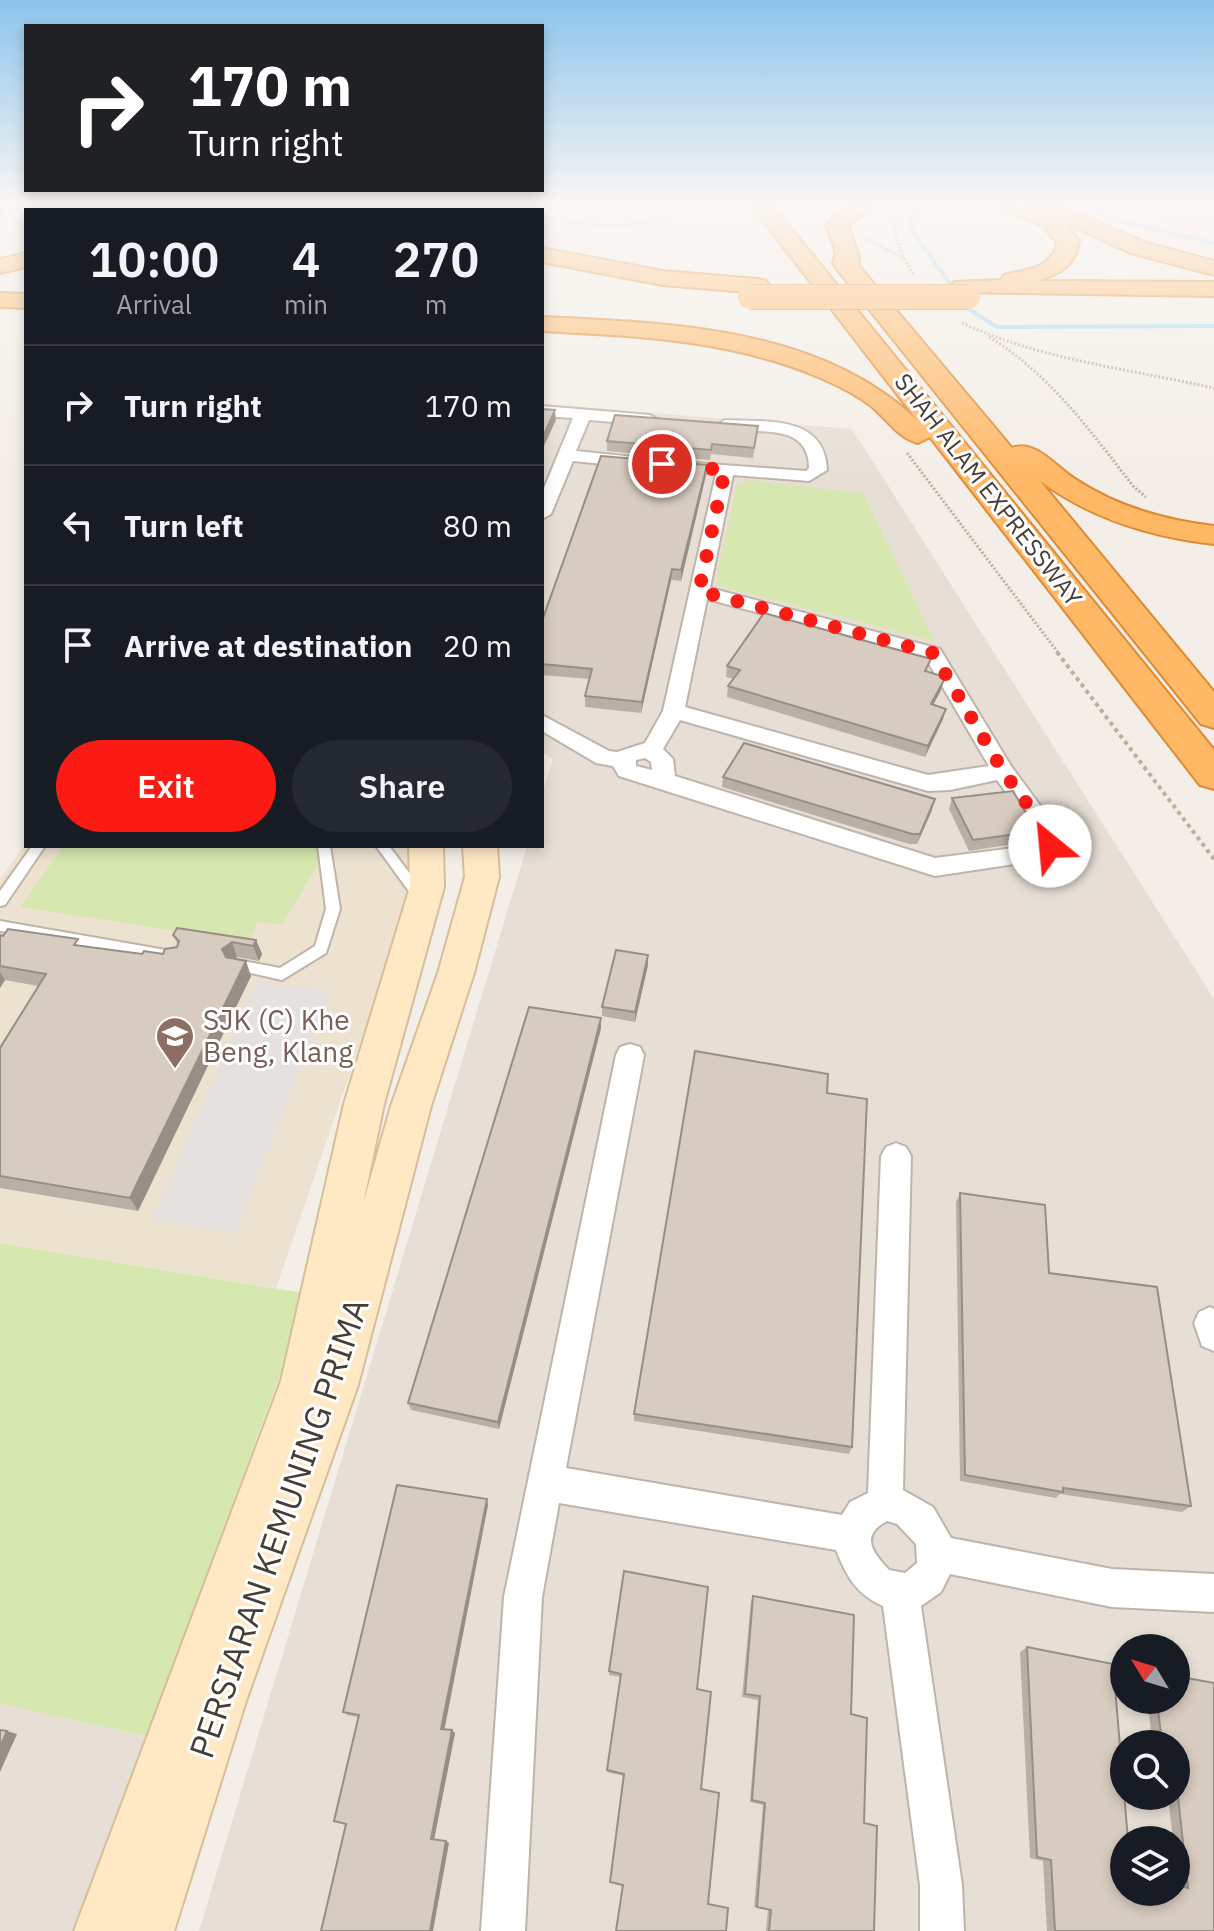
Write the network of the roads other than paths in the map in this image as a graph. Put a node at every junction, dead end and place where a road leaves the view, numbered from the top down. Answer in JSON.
{"nodes":[{"id":1,"x":661,"y":295,"type":"edge"},
{"id":2,"x":831,"y":295,"type":"edge"},
{"id":3,"x":871,"y":295,"type":"edge"},
{"id":4,"x":1050,"y":295,"type":"edge"},
{"id":5,"x":635,"y":296,"type":"dead end"},
{"id":6,"x":1128,"y":298,"type":"junction"},
{"id":7,"x":1214,"y":298,"type":"edge"},
{"id":8,"x":0,"y":300,"type":"edge"},
{"id":9,"x":24,"y":301,"type":"edge"},
{"id":10,"x":1214,"y":304,"type":"edge"},
{"id":11,"x":544,"y":324,"type":"edge"},
{"id":12,"x":938,"y":377,"type":"junction"},
{"id":13,"x":544,"y":411,"type":"edge"},
{"id":14,"x":583,"y":415,"type":"junction"},
{"id":15,"x":662,"y":421,"type":"edge"},
{"id":16,"x":710,"y":424,"type":"edge"},
{"id":17,"x":567,"y":455,"type":"junction"},
{"id":18,"x":725,"y":470,"type":"junction"},
{"id":19,"x":980,"y":483,"type":"junction"},
{"id":20,"x":544,"y":509,"type":"edge"},
{"id":21,"x":1214,"y":535,"type":"edge"},
{"id":22,"x":699,"y":591,"type":"junction"},
{"id":23,"x":674,"y":711,"type":"junction"},
{"id":24,"x":1214,"y":716,"type":"edge"},
{"id":25,"x":544,"y":723,"type":"edge"},
{"id":26,"x":651,"y":751,"type":"junction"},
{"id":27,"x":624,"y":760,"type":"junction"},
{"id":28,"x":1003,"y":771,"type":"junction"},
{"id":29,"x":1214,"y":776,"type":"edge"},
{"id":30,"x":664,"y":781,"type":"junction"},
{"id":31,"x":38,"y":848,"type":"edge"},
{"id":32,"x":324,"y":848,"type":"edge"},
{"id":33,"x":383,"y":848,"type":"edge"},
{"id":34,"x":426,"y":848,"type":"edge"},
{"id":35,"x":480,"y":848,"type":"edge"},
{"id":36,"x":0,"y":901,"type":"edge"},
{"id":37,"x":423,"y":902,"type":"junction"},
{"id":38,"x":0,"y":926,"type":"edge"},
{"id":39,"x":176,"y":957,"type":"edge"},
{"id":40,"x":238,"y":965,"type":"edge"},
{"id":41,"x":630,"y":1055,"type":"dead end"},
{"id":42,"x":354,"y":1148,"type":"junction"},
{"id":43,"x":398,"y":1153,"type":"junction"},
{"id":44,"x":896,"y":1156,"type":"dead end"},
{"id":45,"x":548,"y":1483,"type":"junction"},
{"id":46,"x":885,"y":1503,"type":"junction"},
{"id":47,"x":853,"y":1535,"type":"junction"},
{"id":48,"x":935,"y":1553,"type":"junction"},
{"id":49,"x":900,"y":1592,"type":"junction"},
{"id":50,"x":1214,"y":1593,"type":"edge"},
{"id":51,"x":104,"y":1931,"type":"edge"},
{"id":52,"x":144,"y":1931,"type":"edge"},
{"id":53,"x":503,"y":1931,"type":"edge"},
{"id":54,"x":942,"y":1931,"type":"edge"}],
"edges":[{"from":1,"to":5,"type":"highway"},
{"from":2,"to":19,"type":"highway","name":"SHAH ALAM EXPRESSWAY"},
{"from":3,"to":12,"type":"highway","name":"SHAH ALAM EXPRESSWAY"},
{"from":4,"to":6,"type":"highway"},
{"from":6,"to":7,"type":"highway"},
{"from":6,"to":10,"type":"highway"},
{"from":8,"to":9,"type":"highway"},
{"from":11,"to":19,"type":"highway"},
{"from":12,"to":21,"type":"highway"},
{"from":12,"to":24,"type":"highway","name":"SHAH ALAM EXPRESSWAY"},
{"from":13,"to":14,"type":"street"},
{"from":14,"to":15,"type":"street"},
{"from":14,"to":17,"type":"street"},
{"from":16,"to":18,"type":"street"},
{"from":17,"to":18,"type":"street"},
{"from":17,"to":20,"type":"street"},
{"from":18,"to":22,"type":"street"},
{"from":19,"to":29,"type":"highway","name":"SHAH ALAM EXPRESSWAY"},
{"from":22,"to":23,"type":"street"},
{"from":22,"to":28,"type":"street"},
{"from":23,"to":26,"type":"street"},
{"from":23,"to":28,"type":"street"},
{"from":25,"to":27,"type":"street"},
{"from":26,"to":27,"type":"street"},
{"from":26,"to":30,"type":"street"},
{"from":27,"to":30,"type":"street"},
{"from":28,"to":30,"type":"street"},
{"from":31,"to":36,"type":"lane"},
{"from":32,"to":40,"type":"lane"},
{"from":33,"to":37,"type":"lane"},
{"from":34,"to":37,"type":"street","name":"PERSIARAN KEMUNING PRIMA"},
{"from":35,"to":43,"type":"street","name":"PERSIARAN KEMUNING PRIMA"},
{"from":37,"to":42,"type":"street","name":"PERSIARAN KEMUNING PRIMA"},
{"from":38,"to":39,"type":"lane"},
{"from":41,"to":45,"type":"street"},
{"from":42,"to":43,"type":"street"},
{"from":42,"to":51,"type":"street","name":"PERSIARAN KEMUNING PRIMA"},
{"from":43,"to":52,"type":"street","name":"PERSIARAN KEMUNING PRIMA"},
{"from":44,"to":46,"type":"street"},
{"from":45,"to":47,"type":"street"},
{"from":45,"to":53,"type":"street"},
{"from":46,"to":47,"type":"street"},
{"from":46,"to":48,"type":"street"},
{"from":47,"to":49,"type":"street"},
{"from":48,"to":49,"type":"street"},
{"from":48,"to":50,"type":"street"},
{"from":49,"to":54,"type":"street"}]}
